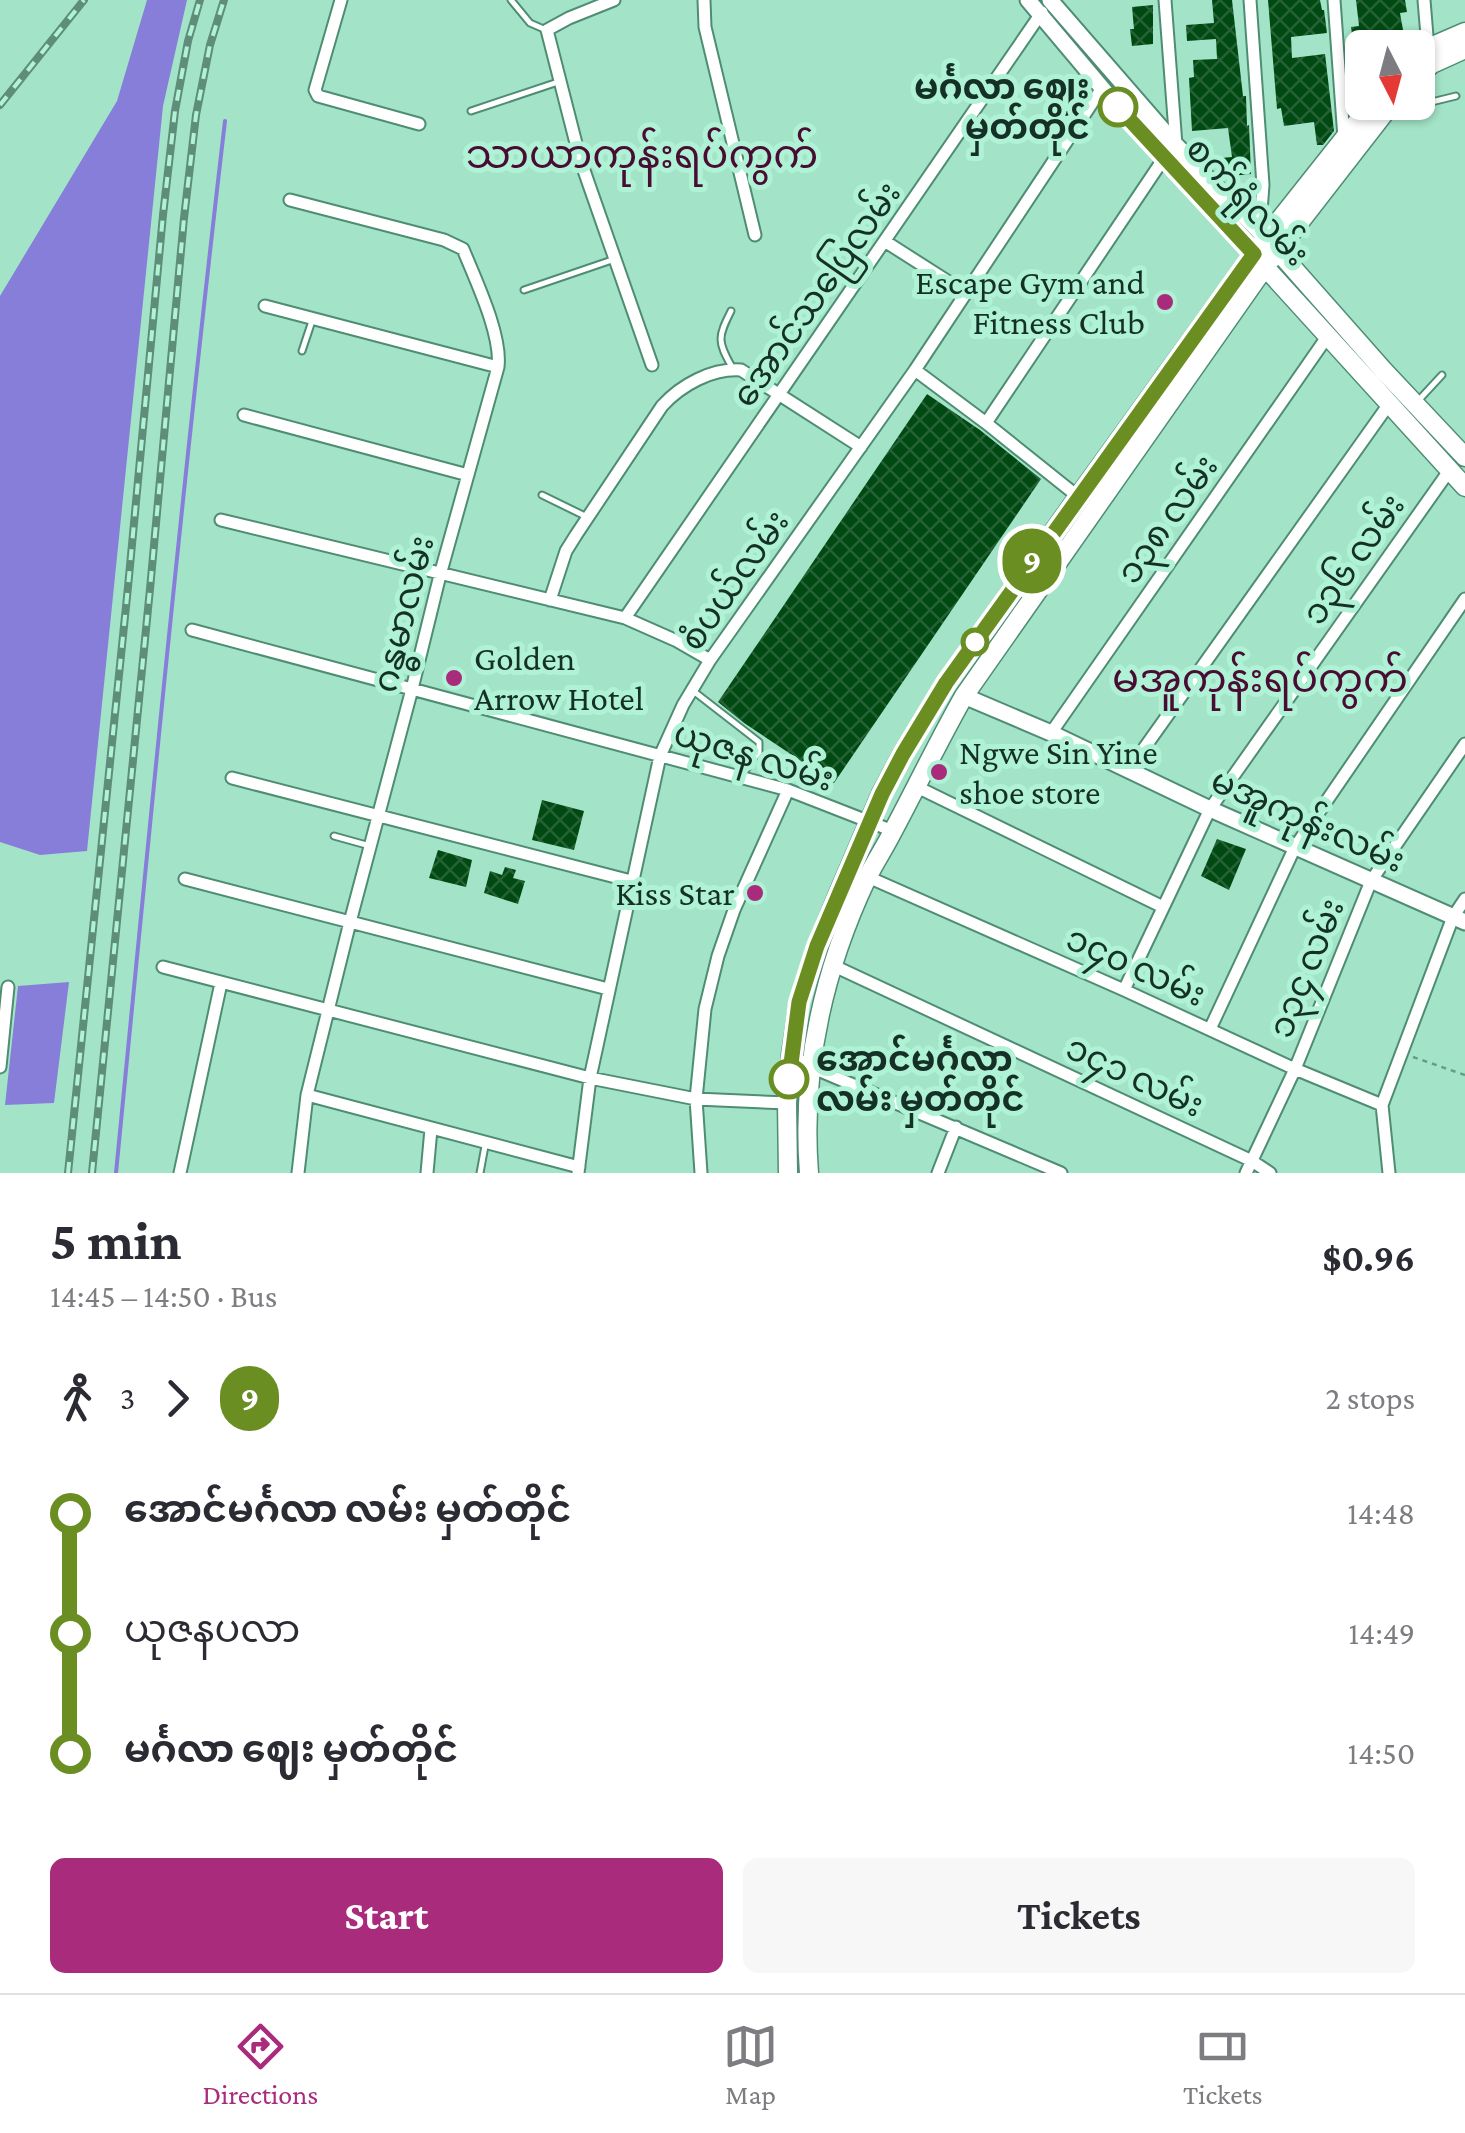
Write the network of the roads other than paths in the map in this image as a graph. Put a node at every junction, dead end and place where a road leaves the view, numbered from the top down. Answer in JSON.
{"nodes":[{"id":1,"x":342,"y":0,"type":"edge"},
{"id":2,"x":512,"y":0,"type":"edge"},
{"id":3,"x":614,"y":0,"type":"edge"},
{"id":4,"x":704,"y":0,"type":"edge"},
{"id":5,"x":1028,"y":0,"type":"edge"},
{"id":6,"x":1049,"y":0,"type":"edge"},
{"id":7,"x":1165,"y":0,"type":"edge"},
{"id":8,"x":1250,"y":0,"type":"edge"},
{"id":9,"x":1334,"y":0,"type":"edge"},
{"id":10,"x":1424,"y":0,"type":"edge"},
{"id":11,"x":1040,"y":17,"type":"junction"},
{"id":12,"x":547,"y":30,"type":"junction"},
{"id":13,"x":1423,"y":30,"type":"edge"},
{"id":14,"x":1465,"y":32,"type":"edge"},
{"id":15,"x":1435,"y":47,"type":"edge"},
{"id":16,"x":1465,"y":49,"type":"edge"},
{"id":17,"x":1435,"y":63,"type":"edge"},
{"id":18,"x":560,"y":82,"type":"junction"},
{"id":19,"x":1102,"y":88,"type":"junction"},
{"id":20,"x":1456,"y":96,"type":"dead end"},
{"id":21,"x":1435,"y":100,"type":"edge"},
{"id":22,"x":470,"y":111,"type":"dead end"},
{"id":23,"x":1358,"y":120,"type":"edge"},
{"id":24,"x":1387,"y":120,"type":"edge"},
{"id":25,"x":419,"y":124,"type":"dead end"},
{"id":26,"x":1344,"y":138,"type":"junction"},
{"id":27,"x":1176,"y":145,"type":"junction"},
{"id":28,"x":1164,"y":158,"type":"junction"},
{"id":29,"x":290,"y":200,"type":"dead end"},
{"id":30,"x":756,"y":235,"type":"dead end"},
{"id":31,"x":1266,"y":238,"type":"junction"},
{"id":32,"x":886,"y":242,"type":"junction"},
{"id":33,"x":615,"y":259,"type":"junction"},
{"id":34,"x":1260,"y":260,"type":"junction"},
{"id":35,"x":524,"y":290,"type":"dead end"},
{"id":36,"x":966,"y":293,"type":"junction"},
{"id":37,"x":266,"y":306,"type":"dead end"},
{"id":38,"x":731,"y":311,"type":"dead end"},
{"id":39,"x":313,"y":319,"type":"junction"},
{"id":40,"x":1328,"y":337,"type":"junction"},
{"id":41,"x":302,"y":351,"type":"dead end"},
{"id":42,"x":652,"y":365,"type":"dead end"},
{"id":43,"x":498,"y":367,"type":"junction"},
{"id":44,"x":737,"y":370,"type":"junction"},
{"id":45,"x":915,"y":370,"type":"junction"},
{"id":46,"x":1442,"y":375,"type":"dead end"},
{"id":47,"x":780,"y":394,"type":"junction"},
{"id":48,"x":1389,"y":404,"type":"junction"},
{"id":49,"x":1415,"y":404,"type":"junction"},
{"id":50,"x":244,"y":416,"type":"dead end"},
{"id":51,"x":986,"y":423,"type":"junction"},
{"id":52,"x":861,"y":447,"type":"junction"},
{"id":53,"x":1465,"y":457,"type":"edge"},
{"id":54,"x":1450,"y":470,"type":"junction"},
{"id":55,"x":468,"y":475,"type":"junction"},
{"id":56,"x":1465,"y":487,"type":"edge"},
{"id":57,"x":542,"y":494,"type":"dead end"},
{"id":58,"x":1078,"y":497,"type":"junction"},
{"id":59,"x":1097,"y":510,"type":"junction"},
{"id":60,"x":587,"y":517,"type":"junction"},
{"id":61,"x":221,"y":520,"type":"dead end"},
{"id":62,"x":440,"y":575,"type":"junction"},
{"id":63,"x":1465,"y":599,"type":"edge"},
{"id":64,"x":550,"y":600,"type":"junction"},
{"id":65,"x":625,"y":618,"type":"junction"},
{"id":66,"x":192,"y":630,"type":"dead end"},
{"id":67,"x":710,"y":660,"type":"junction"},
{"id":68,"x":412,"y":689,"type":"junction"},
{"id":69,"x":692,"y":690,"type":"junction"},
{"id":70,"x":964,"y":696,"type":"junction"},
{"id":71,"x":1051,"y":733,"type":"junction"},
{"id":72,"x":1465,"y":744,"type":"edge"},
{"id":73,"x":660,"y":756,"type":"junction"},
{"id":74,"x":1128,"y":771,"type":"junction"},
{"id":75,"x":741,"y":777,"type":"junction"},
{"id":76,"x":232,"y":778,"type":"dead end"},
{"id":77,"x":916,"y":786,"type":"junction"},
{"id":78,"x":788,"y":790,"type":"junction"},
{"id":79,"x":1210,"y":809,"type":"junction"},
{"id":80,"x":377,"y":817,"type":"junction"},
{"id":81,"x":871,"y":822,"type":"junction"},
{"id":82,"x":893,"y":832,"type":"junction"},
{"id":83,"x":334,"y":836,"type":"dead end"},
{"id":84,"x":370,"y":846,"type":"junction"},
{"id":85,"x":1295,"y":847,"type":"junction"},
{"id":86,"x":868,"y":877,"type":"junction"},
{"id":87,"x":185,"y":878,"type":"dead end"},
{"id":88,"x":1371,"y":880,"type":"junction"},
{"id":89,"x":631,"y":881,"type":"junction"},
{"id":90,"x":1465,"y":899,"type":"edge"},
{"id":91,"x":1163,"y":907,"type":"junction"},
{"id":92,"x":1459,"y":920,"type":"edge"},
{"id":93,"x":350,"y":922,"type":"junction"},
{"id":94,"x":832,"y":965,"type":"junction"},
{"id":95,"x":163,"y":966,"type":"dead end"},
{"id":96,"x":221,"y":983,"type":"junction"},
{"id":97,"x":8,"y":987,"type":"dead end"},
{"id":98,"x":608,"y":990,"type":"junction"},
{"id":99,"x":1124,"y":990,"type":"junction"},
{"id":100,"x":329,"y":1008,"type":"junction"},
{"id":101,"x":1210,"y":1029,"type":"junction"},
{"id":102,"x":791,"y":1055,"type":"junction"},
{"id":103,"x":0,"y":1067,"type":"edge"},
{"id":104,"x":811,"y":1067,"type":"junction"},
{"id":105,"x":1295,"y":1068,"type":"junction"},
{"id":106,"x":590,"y":1078,"type":"junction"},
{"id":107,"x":307,"y":1096,"type":"junction"},
{"id":108,"x":696,"y":1099,"type":"junction"},
{"id":109,"x":787,"y":1103,"type":"junction"},
{"id":110,"x":1382,"y":1104,"type":"junction"},
{"id":111,"x":956,"y":1127,"type":"junction"},
{"id":112,"x":431,"y":1129,"type":"junction"},
{"id":113,"x":486,"y":1143,"type":"junction"},
{"id":114,"x":1249,"y":1167,"type":"edge"},
{"id":115,"x":1039,"y":1168,"type":"edge"},
{"id":116,"x":579,"y":1170,"type":"edge"},
{"id":117,"x":180,"y":1173,"type":"edge"},
{"id":118,"x":298,"y":1173,"type":"edge"},
{"id":119,"x":427,"y":1173,"type":"edge"},
{"id":120,"x":480,"y":1173,"type":"edge"},
{"id":121,"x":701,"y":1173,"type":"edge"},
{"id":122,"x":788,"y":1173,"type":"edge"},
{"id":123,"x":810,"y":1173,"type":"edge"},
{"id":124,"x":938,"y":1173,"type":"edge"},
{"id":125,"x":1061,"y":1173,"type":"edge"},
{"id":126,"x":1270,"y":1173,"type":"edge"},
{"id":127,"x":1389,"y":1173,"type":"edge"}],
"edges":[{"from":1,"to":25,"type":"street"},
{"from":2,"to":12,"type":"lane"},
{"from":3,"to":12,"type":"street"},
{"from":4,"to":30,"type":"street"},
{"from":5,"to":11,"type":"main road","name":"စက်ရုံလမ်း"},
{"from":6,"to":11,"type":"street","name":"အောင်သပြေလမ်း"},
{"from":6,"to":27,"type":"main road","name":"စက်ရုံလမ်း"},
{"from":7,"to":27,"type":"street"},
{"from":8,"to":31,"type":"street"},
{"from":9,"to":26,"type":"street"},
{"from":10,"to":13,"type":"street"},
{"from":11,"to":19,"type":"main road","name":"စက်ရုံလမ်း"},
{"from":11,"to":32,"type":"street","name":"အောင်သပြေလမ်း"},
{"from":12,"to":18,"type":"street"},
{"from":14,"to":15,"type":"main road"},
{"from":16,"to":17,"type":"main road"},
{"from":18,"to":22,"type":"lane"},
{"from":18,"to":33,"type":"street"},
{"from":19,"to":28,"type":"main road","name":"စက်ရုံလမ်း"},
{"from":19,"to":36,"type":"street","name":"စံပယ်လမ်း"},
{"from":20,"to":21,"type":"lane"},
{"from":23,"to":26,"type":"main road"},
{"from":24,"to":31,"type":"main road"},
{"from":26,"to":31,"type":"main road"},
{"from":27,"to":31,"type":"main road","name":"စက်ရုံလမ်း"},
{"from":28,"to":34,"type":"main road","name":"စက်ရုံလမ်း"},
{"from":28,"to":51,"type":"street"},
{"from":29,"to":43,"type":"street","name":"ဂန္ဓမာလမ်း"},
{"from":31,"to":34,"type":"main road"},
{"from":31,"to":49,"type":"main road","name":"စက်ရုံလမ်း"},
{"from":32,"to":36,"type":"street"},
{"from":32,"to":47,"type":"street","name":"အောင်သပြေလမ်း"},
{"from":33,"to":35,"type":"lane"},
{"from":33,"to":42,"type":"street"},
{"from":34,"to":40,"type":"main road","name":"စက်ရုံလမ်း"},
{"from":34,"to":58,"type":"main road"},
{"from":34,"to":59,"type":"main road"},
{"from":36,"to":45,"type":"street","name":"စံပယ်လမ်း"},
{"from":37,"to":39,"type":"street"},
{"from":38,"to":44,"type":"lane"},
{"from":39,"to":41,"type":"lane"},
{"from":39,"to":43,"type":"street"},
{"from":40,"to":48,"type":"main road","name":"စက်ရုံလမ်း"},
{"from":40,"to":71,"type":"street","name":"၁၃၈ လမ်း"},
{"from":43,"to":55,"type":"street","name":"ဂန္ဓမာလမ်း"},
{"from":44,"to":47,"type":"street"},
{"from":44,"to":60,"type":"street"},
{"from":45,"to":51,"type":"street"},
{"from":45,"to":52,"type":"street","name":"စံပယ်လမ်း"},
{"from":46,"to":49,"type":"lane"},
{"from":47,"to":52,"type":"street"},
{"from":47,"to":65,"type":"street","name":"အောင်သပြေလမ်း"},
{"from":48,"to":54,"type":"main road","name":"စက်ရုံလမ်း"},
{"from":48,"to":74,"type":"street"},
{"from":49,"to":53,"type":"main road","name":"စက်ရုံလမ်း"},
{"from":50,"to":55,"type":"street"},
{"from":51,"to":58,"type":"street"},
{"from":52,"to":67,"type":"street","name":"စံပယ်လမ်း"},
{"from":54,"to":56,"type":"main road","name":"စက်ရုံလမ်း"},
{"from":54,"to":79,"type":"street","name":"၁၃၆ လမ်း"},
{"from":55,"to":62,"type":"street","name":"ဂန္ဓမာလမ်း"},
{"from":57,"to":60,"type":"lane"},
{"from":58,"to":59,"type":"street"},
{"from":58,"to":81,"type":"main road"},
{"from":59,"to":70,"type":"main road"},
{"from":60,"to":64,"type":"street"},
{"from":61,"to":62,"type":"street"},
{"from":62,"to":64,"type":"street"},
{"from":62,"to":68,"type":"street","name":"ဂန္ဓမာလမ်း"},
{"from":63,"to":85,"type":"street"},
{"from":64,"to":65,"type":"street"},
{"from":65,"to":67,"type":"street"},
{"from":66,"to":68,"type":"street","name":"ယုဇန လမ်း"},
{"from":67,"to":69,"type":"street","name":"စံပယ်လမ်း"},
{"from":68,"to":73,"type":"street","name":"ယုဇန လမ်း"},
{"from":68,"to":80,"type":"street","name":"ဂန္ဓမာလမ်း"},
{"from":69,"to":73,"type":"street","name":"စံပယ်လမ်း"},
{"from":69,"to":75,"type":"lane"},
{"from":70,"to":71,"type":"main road","name":"မအူကုန်းလမ်း"},
{"from":70,"to":77,"type":"main road"},
{"from":71,"to":74,"type":"main road","name":"မအူကုန်းလမ်း"},
{"from":72,"to":88,"type":"street","name":"၁၃၄ လမ်း"},
{"from":73,"to":75,"type":"street","name":"ယုဇန လမ်း"},
{"from":73,"to":89,"type":"street","name":"စံပယ်လမ်း"},
{"from":74,"to":79,"type":"main road","name":"မအူကုန်းလမ်း"},
{"from":75,"to":78,"type":"street","name":"ယုဇန လမ်း"},
{"from":76,"to":80,"type":"street"},
{"from":77,"to":82,"type":"main road"},
{"from":77,"to":91,"type":"street"},
{"from":78,"to":81,"type":"street","name":"ယုဇန လမ်း"},
{"from":78,"to":108,"type":"street"},
{"from":79,"to":85,"type":"main road","name":"မအူကုန်းလမ်း"},
{"from":79,"to":91,"type":"street","name":"၁၃၆ လမ်း"},
{"from":80,"to":84,"type":"street","name":"ဂန္ဓမာလမ်း"},
{"from":80,"to":89,"type":"street"},
{"from":81,"to":82,"type":"street","name":"ယုဇန လမ်း"},
{"from":81,"to":102,"type":"main road"},
{"from":82,"to":86,"type":"main road"},
{"from":83,"to":84,"type":"lane"},
{"from":84,"to":93,"type":"street","name":"ဂန္ဓမာလမ်း"},
{"from":85,"to":88,"type":"main road","name":"မအူကုန်းလမ်း"},
{"from":85,"to":101,"type":"street"},
{"from":86,"to":94,"type":"main road"},
{"from":86,"to":99,"type":"street","name":"၁၄၀ လမ်း"},
{"from":87,"to":93,"type":"street"},
{"from":88,"to":92,"type":"main road","name":"မအူကုန်းလမ်း"},
{"from":88,"to":105,"type":"street","name":"၁၃၄ လမ်း"},
{"from":89,"to":98,"type":"street","name":"စံပယ်လမ်း"},
{"from":90,"to":92,"type":"street"},
{"from":91,"to":99,"type":"street","name":"၁၃၆ လမ်း"},
{"from":92,"to":110,"type":"street"},
{"from":93,"to":98,"type":"street"},
{"from":93,"to":100,"type":"street","name":"ဂန္ဓမာလမ်း"},
{"from":94,"to":104,"type":"main road"},
{"from":94,"to":114,"type":"street","name":"၁၄၁ လမ်း"},
{"from":95,"to":96,"type":"street"},
{"from":96,"to":100,"type":"street"},
{"from":96,"to":117,"type":"street"},
{"from":97,"to":103,"type":"street"},
{"from":98,"to":106,"type":"street","name":"စံပယ်လမ်း"},
{"from":99,"to":101,"type":"street","name":"၁၄၀ လမ်း"},
{"from":100,"to":106,"type":"street"},
{"from":100,"to":107,"type":"street","name":"ဂန္ဓမာလမ်း"},
{"from":101,"to":105,"type":"street","name":"၁၄၀ လမ်း"},
{"from":102,"to":104,"type":"street"},
{"from":102,"to":109,"type":"main road"},
{"from":104,"to":111,"type":"street"},
{"from":104,"to":123,"type":"main road"},
{"from":105,"to":110,"type":"street","name":"၁၄၀ လမ်း"},
{"from":105,"to":114,"type":"street","name":"၁၃၄ လမ်း"},
{"from":106,"to":108,"type":"street"},
{"from":106,"to":116,"type":"street","name":"စံပယ်လမ်း"},
{"from":107,"to":112,"type":"street"},
{"from":107,"to":118,"type":"street","name":"ဂန္ဓမာလမ်း"},
{"from":108,"to":109,"type":"street"},
{"from":108,"to":121,"type":"street"},
{"from":109,"to":122,"type":"main road"},
{"from":110,"to":127,"type":"street"},
{"from":111,"to":115,"type":"street"},
{"from":111,"to":124,"type":"street"},
{"from":112,"to":113,"type":"street"},
{"from":112,"to":119,"type":"street"},
{"from":113,"to":116,"type":"street"},
{"from":113,"to":120,"type":"lane"},
{"from":114,"to":126,"type":"street","name":"၁၄၁ လမ်း"},
{"from":115,"to":125,"type":"street"}]}
